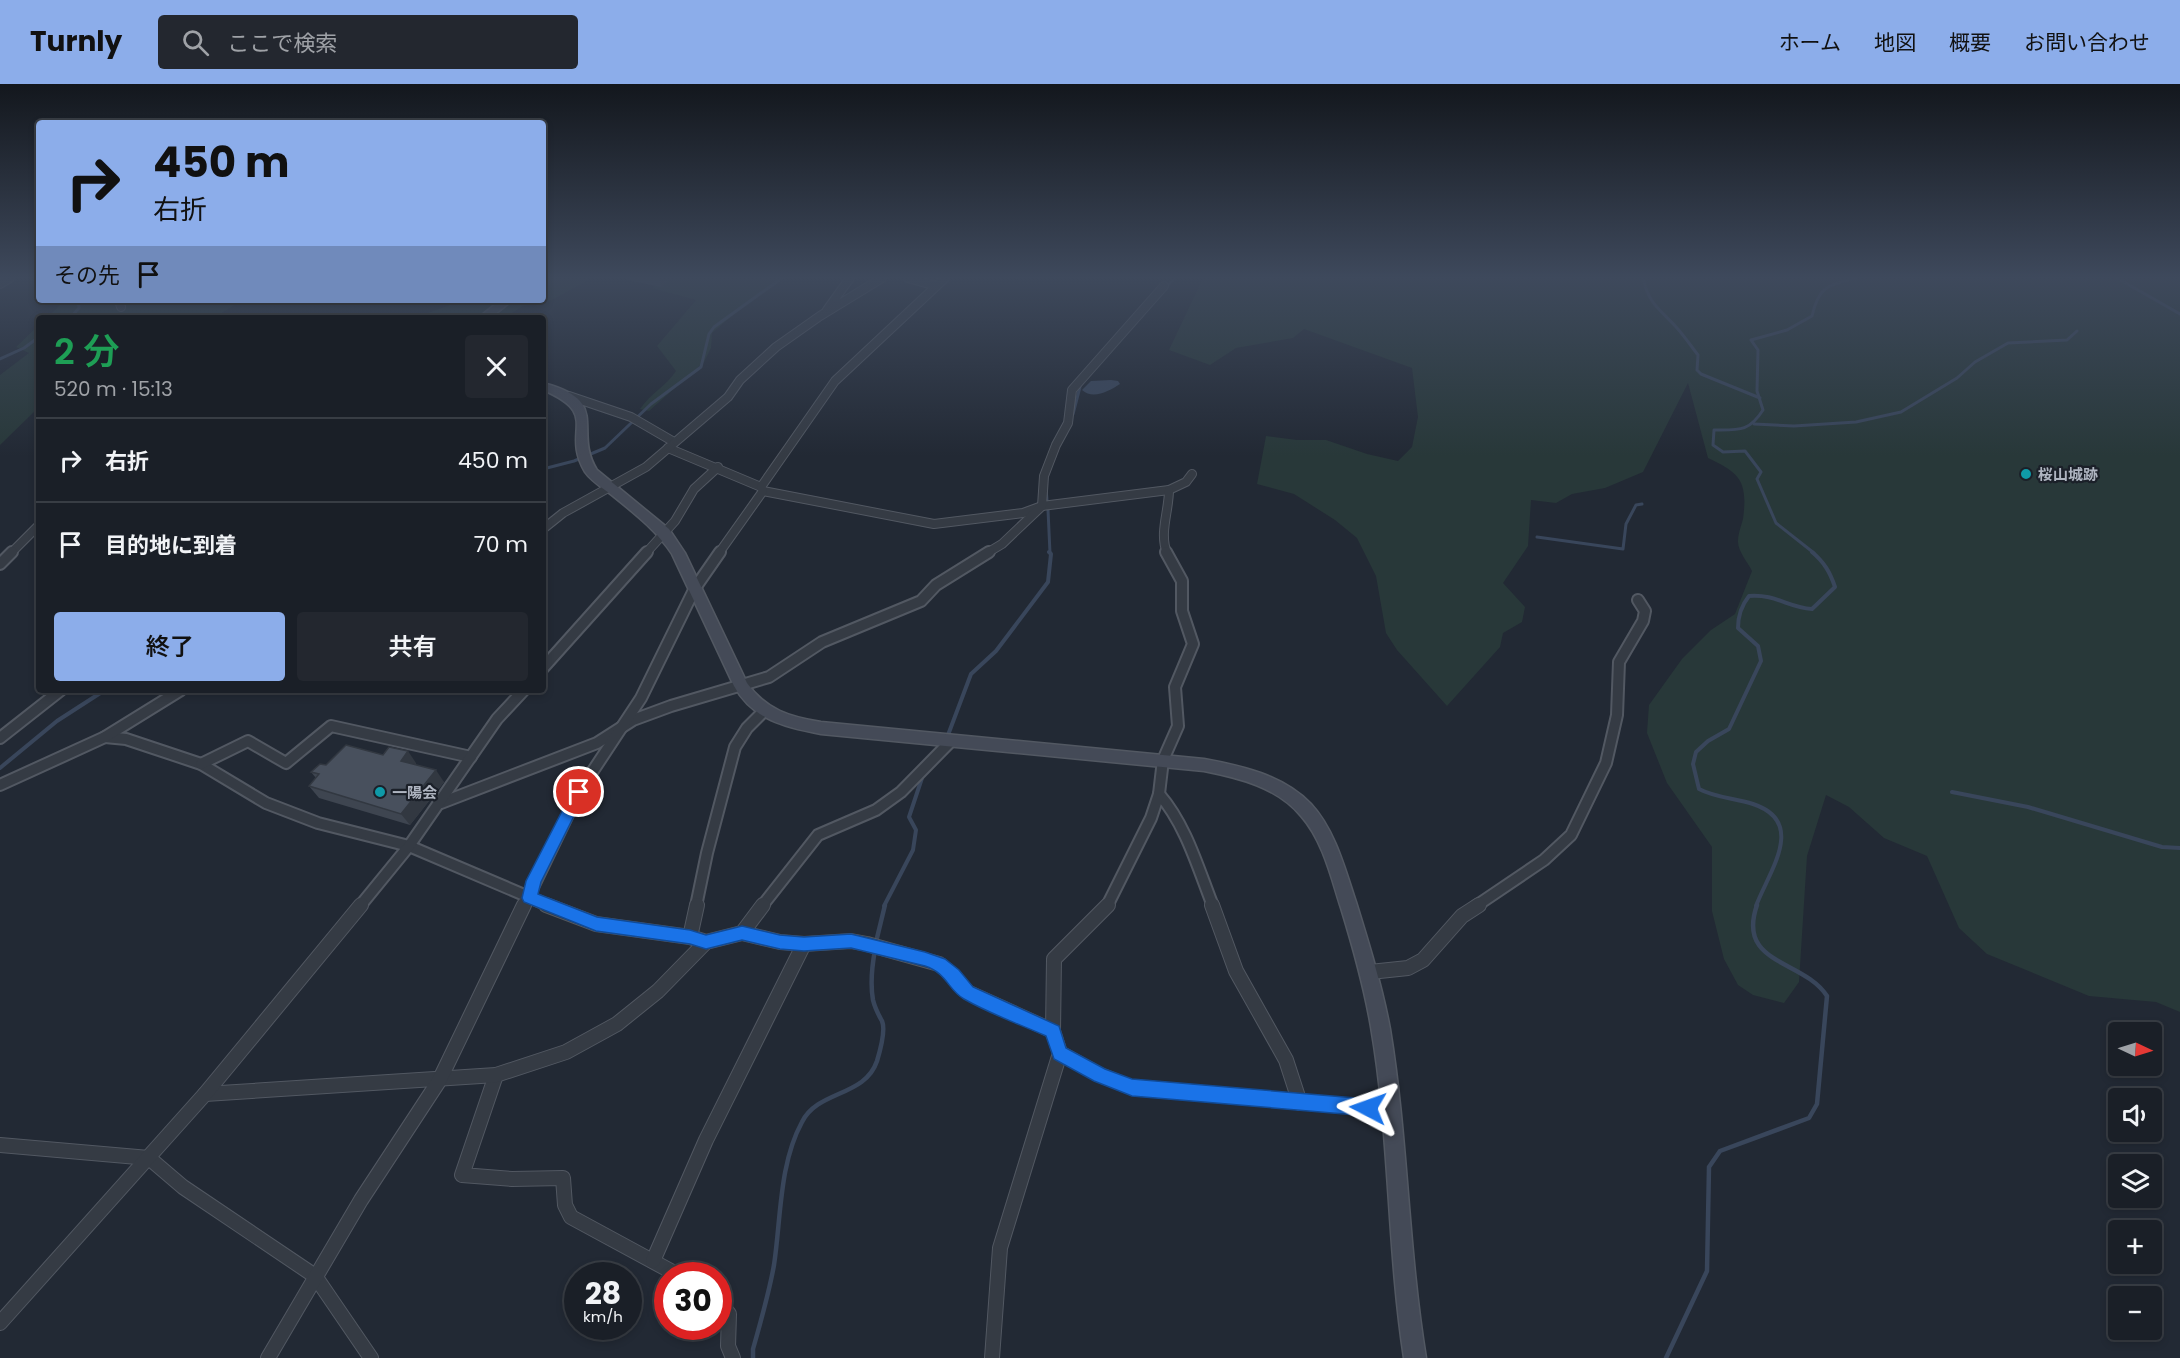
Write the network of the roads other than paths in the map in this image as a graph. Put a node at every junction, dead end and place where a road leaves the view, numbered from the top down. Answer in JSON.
{"nodes":[{"id":1,"x":792,"y":337,"type":"edge"},
{"id":2,"x":881,"y":337,"type":"edge"},
{"id":3,"x":1118,"y":337,"type":"edge"},
{"id":4,"x":546,"y":387,"type":"edge"},
{"id":5,"x":569,"y":396,"type":"junction"},
{"id":6,"x":671,"y":445,"type":"junction"},
{"id":7,"x":718,"y":467,"type":"junction"},
{"id":8,"x":1192,"y":474,"type":"dead end"},
{"id":9,"x":611,"y":488,"type":"junction"},
{"id":10,"x":762,"y":489,"type":"junction"},
{"id":11,"x":1169,"y":490,"type":"junction"},
{"id":12,"x":1042,"y":506,"type":"junction"},
{"id":13,"x":546,"y":527,"type":"edge"},
{"id":14,"x":36,"y":528,"type":"edge"},
{"id":15,"x":664,"y":532,"type":"junction"},
{"id":16,"x":0,"y":564,"type":"edge"},
{"id":17,"x":695,"y":588,"type":"junction"},
{"id":18,"x":1638,"y":600,"type":"dead end"},
{"id":19,"x":546,"y":665,"type":"edge"},
{"id":20,"x":741,"y":686,"type":"junction"},
{"id":21,"x":57,"y":693,"type":"edge"},
{"id":22,"x":176,"y":693,"type":"edge"},
{"id":23,"x":521,"y":693,"type":"edge"},
{"id":24,"x":764,"y":711,"type":"junction"},
{"id":25,"x":616,"y":733,"type":"junction"},
{"id":26,"x":105,"y":737,"type":"junction"},
{"id":27,"x":0,"y":738,"type":"edge"},
{"id":28,"x":950,"y":742,"type":"junction"},
{"id":29,"x":471,"y":757,"type":"junction"},
{"id":30,"x":1163,"y":760,"type":"junction"},
{"id":31,"x":201,"y":764,"type":"junction"},
{"id":32,"x":0,"y":784,"type":"edge"},
{"id":33,"x":1159,"y":794,"type":"junction"},
{"id":34,"x":441,"y":803,"type":"junction"},
{"id":35,"x":409,"y":846,"type":"junction"},
{"id":36,"x":529,"y":898,"type":"junction"},
{"id":37,"x":742,"y":933,"type":"junction"},
{"id":38,"x":690,"y":937,"type":"junction"},
{"id":39,"x":706,"y":942,"type":"junction"},
{"id":40,"x":804,"y":944,"type":"junction"},
{"id":41,"x":1370,"y":972,"type":"junction"},
{"id":42,"x":1053,"y":1031,"type":"junction"},
{"id":43,"x":1060,"y":1053,"type":"junction"},
{"id":44,"x":496,"y":1075,"type":"junction"},
{"id":45,"x":439,"y":1081,"type":"junction"},
{"id":46,"x":205,"y":1094,"type":"junction"},
{"id":47,"x":1300,"y":1103,"type":"junction"},
{"id":48,"x":1391,"y":1109,"type":"junction"},
{"id":49,"x":0,"y":1145,"type":"edge"},
{"id":50,"x":149,"y":1158,"type":"junction"},
{"id":51,"x":653,"y":1261,"type":"joint"},
{"id":52,"x":315,"y":1276,"type":"junction"},
{"id":53,"x":0,"y":1323,"type":"edge"},
{"id":54,"x":728,"y":1340,"type":"edge"},
{"id":55,"x":268,"y":1358,"type":"edge"},
{"id":56,"x":371,"y":1358,"type":"edge"},
{"id":57,"x":733,"y":1358,"type":"edge"},
{"id":58,"x":992,"y":1358,"type":"edge"},
{"id":59,"x":1415,"y":1358,"type":"edge"}],
"edges":[{"from":1,"to":6,"type":"street"},
{"from":2,"to":10,"type":"street"},
{"from":3,"to":12,"type":"street"},
{"from":4,"to":5,"type":"street"},
{"from":5,"to":6,"type":"street"},
{"from":5,"to":9,"type":"street"},
{"from":6,"to":7,"type":"street"},
{"from":6,"to":9,"type":"street"},
{"from":7,"to":10,"type":"street"},
{"from":7,"to":15,"type":"street"},
{"from":8,"to":11,"type":"street"},
{"from":9,"to":13,"type":"street"},
{"from":9,"to":15,"type":"street"},
{"from":10,"to":12,"type":"street"},
{"from":10,"to":17,"type":"street"},
{"from":11,"to":12,"type":"street"},
{"from":11,"to":30,"type":"street"},
{"from":12,"to":20,"type":"street"},
{"from":14,"to":16,"type":"street"},
{"from":15,"to":17,"type":"street"},
{"from":15,"to":19,"type":"street"},
{"from":17,"to":20,"type":"street"},
{"from":17,"to":25,"type":"street"},
{"from":18,"to":41,"type":"street"},
{"from":20,"to":24,"type":"street"},
{"from":20,"to":25,"type":"street"},
{"from":21,"to":27,"type":"street"},
{"from":22,"to":26,"type":"street"},
{"from":23,"to":29,"type":"street"},
{"from":24,"to":28,"type":"street"},
{"from":24,"to":38,"type":"street"},
{"from":25,"to":34,"type":"street"},
{"from":25,"to":36,"type":"street"},
{"from":26,"to":31,"type":"street"},
{"from":26,"to":32,"type":"street"},
{"from":28,"to":30,"type":"street"},
{"from":28,"to":37,"type":"street"},
{"from":29,"to":31,"type":"street"},
{"from":29,"to":34,"type":"street"},
{"from":30,"to":33,"type":"street"},
{"from":30,"to":41,"type":"street"},
{"from":31,"to":35,"type":"street"},
{"from":33,"to":42,"type":"street"},
{"from":33,"to":47,"type":"street"},
{"from":34,"to":35,"type":"street"},
{"from":35,"to":36,"type":"street"},
{"from":35,"to":46,"type":"street"},
{"from":36,"to":38,"type":"street"},
{"from":36,"to":45,"type":"street"},
{"from":37,"to":39,"type":"street"},
{"from":37,"to":40,"type":"street"},
{"from":38,"to":39,"type":"street"},
{"from":39,"to":44,"type":"street"},
{"from":40,"to":42,"type":"street"},
{"from":40,"to":51,"type":"street"},
{"from":41,"to":48,"type":"street"},
{"from":42,"to":43,"type":"street"},
{"from":43,"to":47,"type":"street"},
{"from":43,"to":58,"type":"street"},
{"from":44,"to":45,"type":"street"},
{"from":44,"to":51,"type":"street"},
{"from":45,"to":46,"type":"street"},
{"from":45,"to":52,"type":"street"},
{"from":46,"to":50,"type":"street"},
{"from":47,"to":48,"type":"street"},
{"from":48,"to":59,"type":"street"},
{"from":49,"to":50,"type":"street"},
{"from":50,"to":52,"type":"street"},
{"from":50,"to":53,"type":"street"},
{"from":52,"to":55,"type":"street"},
{"from":52,"to":56,"type":"street"},
{"from":54,"to":57,"type":"street"}]}
